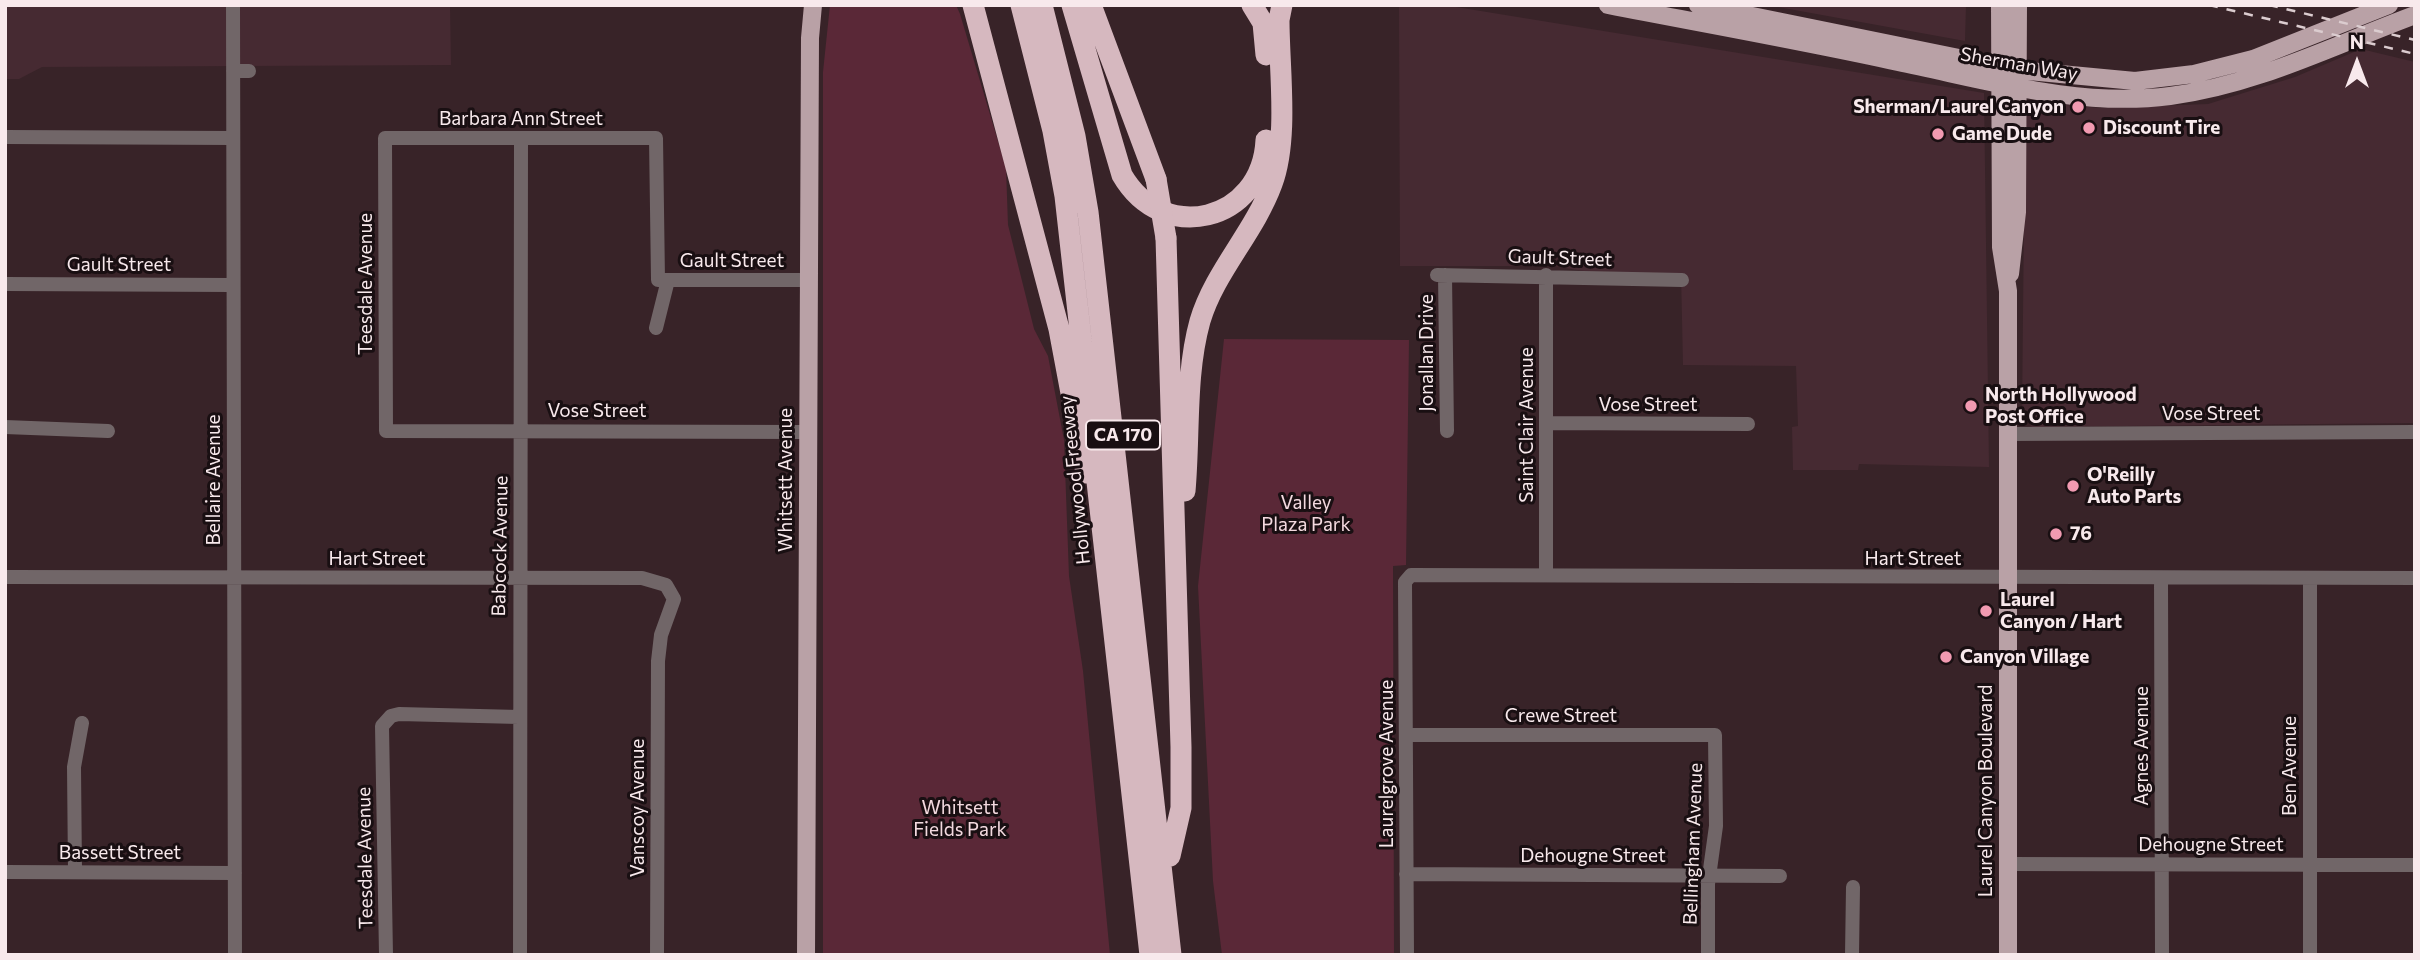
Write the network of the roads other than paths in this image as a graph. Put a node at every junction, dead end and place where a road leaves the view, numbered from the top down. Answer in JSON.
{"nodes":[{"id":1,"x":233,"y":5,"type":"edge"},
{"id":2,"x":813,"y":5,"type":"edge"},
{"id":3,"x":972,"y":5,"type":"edge"},
{"id":4,"x":1021,"y":5,"type":"edge"},
{"id":5,"x":1034,"y":5,"type":"edge"},
{"id":6,"x":1042,"y":5,"type":"edge"},
{"id":7,"x":1053,"y":5,"type":"edge"},
{"id":8,"x":1072,"y":5,"type":"edge"},
{"id":9,"x":1091,"y":5,"type":"edge"},
{"id":10,"x":1252,"y":5,"type":"edge"},
{"id":11,"x":1282,"y":5,"type":"edge"},
{"id":12,"x":1608,"y":5,"type":"edge"},
{"id":13,"x":1698,"y":5,"type":"edge"},
{"id":14,"x":2000,"y":5,"type":"edge"},
{"id":15,"x":2018,"y":5,"type":"edge"},
{"id":16,"x":2389,"y":5,"type":"edge"},
{"id":17,"x":2415,"y":15,"type":"edge"},
{"id":18,"x":1791,"y":33,"type":"junction"},
{"id":19,"x":1999,"y":65,"type":"junction"},
{"id":20,"x":2018,"y":70,"type":"junction"},
{"id":21,"x":233,"y":71,"type":"junction"},
{"id":22,"x":249,"y":71,"type":"dead end"},
{"id":23,"x":1999,"y":85,"type":"junction"},
{"id":24,"x":2019,"y":89,"type":"junction"},
{"id":25,"x":5,"y":138,"type":"edge"},
{"id":26,"x":233,"y":138,"type":"junction"},
{"id":27,"x":385,"y":138,"type":"joint"},
{"id":28,"x":521,"y":138,"type":"junction"},
{"id":29,"x":1441,"y":275,"type":"joint"},
{"id":30,"x":1546,"y":275,"type":"junction"},
{"id":31,"x":807,"y":279,"type":"junction"},
{"id":32,"x":663,"y":280,"type":"junction"},
{"id":33,"x":1682,"y":280,"type":"dead end"},
{"id":34,"x":5,"y":284,"type":"edge"},
{"id":35,"x":232,"y":285,"type":"junction"},
{"id":36,"x":2008,"y":291,"type":"junction"},
{"id":37,"x":656,"y":328,"type":"dead end"},
{"id":38,"x":1547,"y":423,"type":"junction"},
{"id":39,"x":1748,"y":424,"type":"dead end"},
{"id":40,"x":5,"y":427,"type":"edge"},
{"id":41,"x":108,"y":430,"type":"dead end"},
{"id":42,"x":386,"y":430,"type":"joint"},
{"id":43,"x":521,"y":430,"type":"junction"},
{"id":44,"x":1447,"y":430,"type":"dead end"},
{"id":45,"x":807,"y":432,"type":"junction"},
{"id":46,"x":2415,"y":432,"type":"edge"},
{"id":47,"x":2007,"y":434,"type":"junction"},
{"id":48,"x":1107,"y":564,"type":"junction"},
{"id":49,"x":1177,"y":573,"type":"junction"},
{"id":50,"x":1411,"y":575,"type":"joint"},
{"id":51,"x":1546,"y":575,"type":"junction"},
{"id":52,"x":5,"y":578,"type":"edge"},
{"id":53,"x":234,"y":578,"type":"junction"},
{"id":54,"x":519,"y":578,"type":"junction"},
{"id":55,"x":2007,"y":578,"type":"junction"},
{"id":56,"x":2161,"y":578,"type":"junction"},
{"id":57,"x":2310,"y":578,"type":"junction"},
{"id":58,"x":2415,"y":578,"type":"edge"},
{"id":59,"x":657,"y":661,"type":"joint"},
{"id":60,"x":519,"y":717,"type":"junction"},
{"id":61,"x":82,"y":723,"type":"dead end"},
{"id":62,"x":1406,"y":735,"type":"junction"},
{"id":63,"x":1715,"y":735,"type":"joint"},
{"id":64,"x":1170,"y":856,"type":"junction"},
{"id":65,"x":2008,"y":864,"type":"junction"},
{"id":66,"x":2161,"y":864,"type":"junction"},
{"id":67,"x":2310,"y":865,"type":"junction"},
{"id":68,"x":2415,"y":865,"type":"edge"},
{"id":69,"x":5,"y":872,"type":"edge"},
{"id":70,"x":75,"y":872,"type":"junction"},
{"id":71,"x":235,"y":873,"type":"junction"},
{"id":72,"x":1406,"y":874,"type":"junction"},
{"id":73,"x":1709,"y":876,"type":"junction"},
{"id":74,"x":1780,"y":876,"type":"dead end"},
{"id":75,"x":1853,"y":887,"type":"dead end"},
{"id":76,"x":235,"y":955,"type":"edge"},
{"id":77,"x":386,"y":955,"type":"edge"},
{"id":78,"x":520,"y":955,"type":"edge"},
{"id":79,"x":657,"y":955,"type":"edge"},
{"id":80,"x":806,"y":955,"type":"edge"},
{"id":81,"x":1150,"y":955,"type":"edge"},
{"id":82,"x":1164,"y":955,"type":"edge"},
{"id":83,"x":1171,"y":955,"type":"edge"},
{"id":84,"x":1180,"y":955,"type":"edge"},
{"id":85,"x":1407,"y":955,"type":"edge"},
{"id":86,"x":1708,"y":955,"type":"edge"},
{"id":87,"x":1852,"y":955,"type":"edge"},
{"id":88,"x":2008,"y":955,"type":"edge"},
{"id":89,"x":2162,"y":955,"type":"edge"},
{"id":90,"x":2310,"y":955,"type":"edge"}],
"edges":[{"from":1,"to":21,"type":"street","name":"Bellaire Avenue"},
{"from":2,"to":31,"type":"main road","name":"Whitsett Avenue"},
{"from":3,"to":48,"type":"highway"},
{"from":4,"to":48,"type":"highway","name":"Hollywood Freeway","number":"CA 170"},
{"from":5,"to":82,"type":"highway"},
{"from":6,"to":83,"type":"highway"},
{"from":7,"to":64,"type":"highway","number":"CA 170"},
{"from":8,"to":10,"type":"highway"},
{"from":9,"to":49,"type":"highway","bridge":true},
{"from":11,"to":49,"type":"highway"},
{"from":12,"to":18,"type":"main road","name":"Sherman Way"},
{"from":13,"to":18,"type":"main road","name":"Sherman Way"},
{"from":14,"to":19,"type":"main road","name":"Laurel Canyon Boulevard"},
{"from":15,"to":20,"type":"main road","name":"Laurel Canyon Boulevard"},
{"from":16,"to":20,"type":"main road","name":"Sherman Way"},
{"from":17,"to":24,"type":"main road","name":"Sherman Way"},
{"from":18,"to":19,"type":"main road","name":"Sherman Way"},
{"from":18,"to":23,"type":"main road","name":"Sherman Way"},
{"from":19,"to":20,"type":"main road","name":"Sherman Way"},
{"from":19,"to":23,"type":"main road","name":"Laurel Canyon Boulevard"},
{"from":20,"to":24,"type":"main road","name":"Laurel Canyon Boulevard"},
{"from":21,"to":22,"type":"street"},
{"from":21,"to":26,"type":"street","name":"Bellaire Avenue"},
{"from":23,"to":24,"type":"main road","name":"Sherman Way"},
{"from":23,"to":36,"type":"main road","name":"Laurel Canyon Boulevard"},
{"from":24,"to":36,"type":"main road","name":"Laurel Canyon Boulevard"},
{"from":25,"to":26,"type":"street"},
{"from":26,"to":35,"type":"street","name":"Bellaire Avenue"},
{"from":27,"to":28,"type":"street","name":"Barbara Ann Street"},
{"from":27,"to":42,"type":"street","name":"Teesdale Avenue"},
{"from":28,"to":32,"type":"street","name":"Barbara Ann Street"},
{"from":28,"to":43,"type":"street","name":"Babcock Avenue"},
{"from":29,"to":30,"type":"street","name":"Gault Street"},
{"from":29,"to":44,"type":"street","name":"Jonallan Drive"},
{"from":30,"to":33,"type":"street","name":"Gault Street"},
{"from":30,"to":38,"type":"street","name":"Saint Clair Avenue"},
{"from":31,"to":32,"type":"street","name":"Gault Street"},
{"from":31,"to":45,"type":"main road","name":"Whitsett Avenue"},
{"from":32,"to":37,"type":"street"},
{"from":34,"to":35,"type":"street","name":"Gault Street"},
{"from":35,"to":53,"type":"street","name":"Bellaire Avenue"},
{"from":36,"to":47,"type":"main road","name":"Laurel Canyon Boulevard"},
{"from":38,"to":39,"type":"street","name":"Vose Street"},
{"from":38,"to":51,"type":"street","name":"Saint Clair Avenue"},
{"from":40,"to":41,"type":"street"},
{"from":42,"to":43,"type":"street","name":"Vose Street"},
{"from":43,"to":45,"type":"street","name":"Vose Street"},
{"from":43,"to":54,"type":"street","name":"Babcock Avenue"},
{"from":45,"to":80,"type":"main road","name":"Whitsett Avenue"},
{"from":46,"to":47,"type":"street","name":"Vose Street"},
{"from":47,"to":55,"type":"main road","name":"Laurel Canyon Boulevard"},
{"from":48,"to":81,"type":"highway","name":"Hollywood Freeway","number":"CA 170"},
{"from":49,"to":64,"type":"highway"},
{"from":50,"to":51,"type":"street","name":"Hart Street"},
{"from":50,"to":62,"type":"street","name":"Laurelgrove Avenue"},
{"from":51,"to":55,"type":"street","name":"Hart Street"},
{"from":52,"to":53,"type":"street","name":"Hart Street"},
{"from":53,"to":54,"type":"street","name":"Hart Street"},
{"from":53,"to":71,"type":"street","name":"Bellaire Avenue"},
{"from":54,"to":59,"type":"street","name":"Hart Street"},
{"from":54,"to":60,"type":"street","name":"Babcock Avenue"},
{"from":55,"to":56,"type":"street","name":"Hart Street"},
{"from":55,"to":65,"type":"main road","name":"Laurel Canyon Boulevard"},
{"from":56,"to":57,"type":"street","name":"Hart Street"},
{"from":56,"to":66,"type":"street","name":"Agnes Avenue"},
{"from":57,"to":58,"type":"street","name":"Hart Street"},
{"from":57,"to":67,"type":"street","name":"Ben Avenue"},
{"from":59,"to":79,"type":"street","name":"Vanscoy Avenue"},
{"from":60,"to":77,"type":"street","name":"Teesdale Avenue"},
{"from":60,"to":78,"type":"street","name":"Babcock Avenue"},
{"from":61,"to":70,"type":"street"},
{"from":62,"to":63,"type":"street","name":"Crewe Street"},
{"from":62,"to":72,"type":"street","name":"Laurelgrove Avenue"},
{"from":63,"to":73,"type":"street","name":"Bellingham Avenue"},
{"from":64,"to":84,"type":"highway","number":"CA 170"},
{"from":65,"to":66,"type":"street","name":"Dehougne Street"},
{"from":65,"to":88,"type":"main road","name":"Laurel Canyon Boulevard"},
{"from":66,"to":67,"type":"street","name":"Dehougne Street"},
{"from":66,"to":89,"type":"street","name":"Agnes Avenue"},
{"from":67,"to":68,"type":"street","name":"Dehougne Street"},
{"from":67,"to":90,"type":"street","name":"Ben Avenue"},
{"from":69,"to":70,"type":"street","name":"Bassett Street"},
{"from":70,"to":71,"type":"street","name":"Bassett Street"},
{"from":71,"to":76,"type":"street","name":"Bellaire Avenue"},
{"from":72,"to":73,"type":"street","name":"Dehougne Street"},
{"from":72,"to":85,"type":"street","name":"Laurelgrove Avenue"},
{"from":73,"to":74,"type":"street","name":"Dehougne Street"},
{"from":73,"to":86,"type":"street","name":"Bellingham Avenue"},
{"from":75,"to":87,"type":"street"}]}
